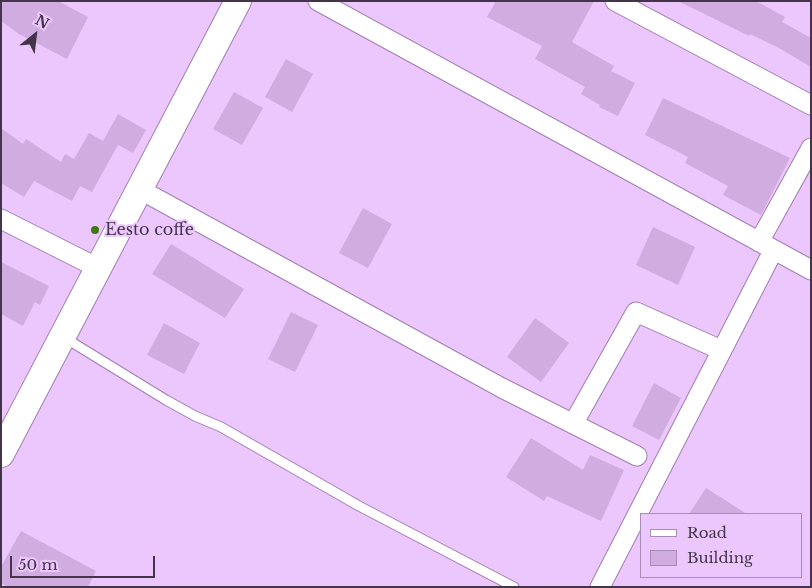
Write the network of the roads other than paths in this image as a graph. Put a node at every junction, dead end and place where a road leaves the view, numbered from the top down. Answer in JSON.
{"nodes":[{"id":1,"x":238,"y":1,"type":"edge"},
{"id":2,"x":318,"y":1,"type":"edge"},
{"id":3,"x":615,"y":1,"type":"edge"},
{"id":4,"x":811,"y":105,"type":"edge"},
{"id":5,"x":811,"y":148,"type":"edge"},
{"id":6,"x":139,"y":189,"type":"junction"},
{"id":7,"x":1,"y":219,"type":"edge"},
{"id":8,"x":766,"y":246,"type":"junction"},
{"id":9,"x":98,"y":268,"type":"junction"},
{"id":10,"x":811,"y":270,"type":"edge"},
{"id":11,"x":62,"y":337,"type":"junction"},
{"id":12,"x":721,"y":350,"type":"junction"},
{"id":13,"x":573,"y":424,"type":"junction"},
{"id":14,"x":1,"y":454,"type":"edge"},
{"id":15,"x":637,"y":456,"type":"dead end"},
{"id":16,"x":514,"y":587,"type":"edge"},
{"id":17,"x":600,"y":587,"type":"edge"}],
"edges":[{"from":1,"to":6,"type":"street"},
{"from":2,"to":8,"type":"street"},
{"from":3,"to":4,"type":"street"},
{"from":5,"to":8,"type":"street"},
{"from":6,"to":9,"type":"street"},
{"from":6,"to":13,"type":"street"},
{"from":7,"to":9,"type":"street"},
{"from":8,"to":10,"type":"street"},
{"from":8,"to":12,"type":"street"},
{"from":9,"to":11,"type":"street"},
{"from":11,"to":14,"type":"street"},
{"from":11,"to":16,"type":"lane"},
{"from":12,"to":13,"type":"street"},
{"from":12,"to":17,"type":"street"},
{"from":13,"to":15,"type":"street"}]}
